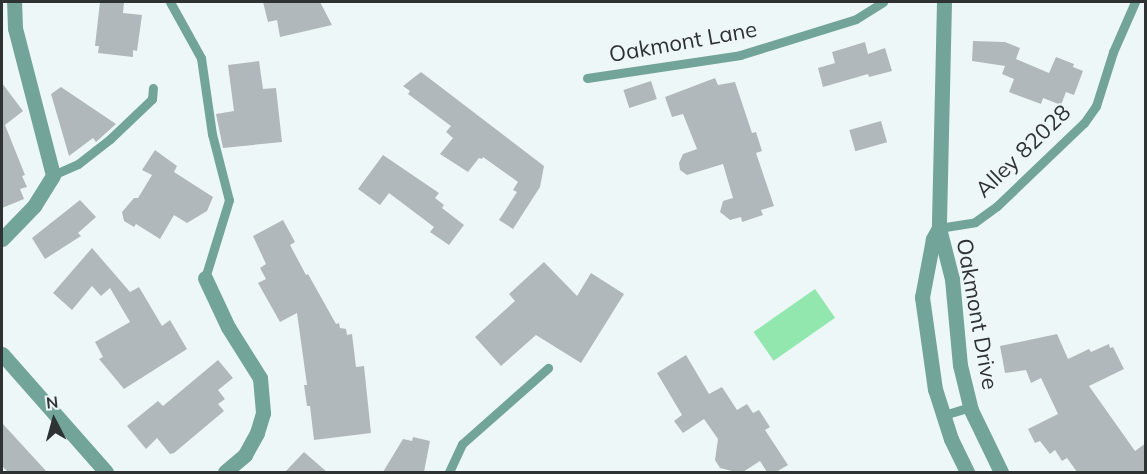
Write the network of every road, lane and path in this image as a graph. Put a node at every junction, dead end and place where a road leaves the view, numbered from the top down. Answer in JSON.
{"nodes":[{"id":1,"x":14,"y":2,"type":"edge"},
{"id":2,"x":170,"y":2,"type":"edge"},
{"id":3,"x":883,"y":2,"type":"edge"},
{"id":4,"x":944,"y":2,"type":"edge"},
{"id":5,"x":1135,"y":2,"type":"edge"},
{"id":6,"x":587,"y":78,"type":"dead end"},
{"id":7,"x":153,"y":88,"type":"dead end"},
{"id":8,"x":53,"y":175,"type":"junction"},
{"id":9,"x":939,"y":228,"type":"junction"},
{"id":10,"x":2,"y":239,"type":"edge"},
{"id":11,"x":205,"y":278,"type":"joint"},
{"id":12,"x":2,"y":354,"type":"edge"},
{"id":13,"x":548,"y":368,"type":"dead end"},
{"id":14,"x":970,"y":407,"type":"junction"},
{"id":15,"x":944,"y":415,"type":"junction"},
{"id":16,"x":106,"y":472,"type":"edge"},
{"id":17,"x":225,"y":472,"type":"edge"},
{"id":18,"x":449,"y":472,"type":"edge"},
{"id":19,"x":967,"y":472,"type":"edge"},
{"id":20,"x":1001,"y":472,"type":"edge"}],
"edges":[{"from":1,"to":8,"type":"street"},
{"from":2,"to":11,"type":"lane"},
{"from":3,"to":6,"type":"lane","name":"Oakmont Lane"},
{"from":4,"to":9,"type":"street","name":"Oakmont Drive"},
{"from":5,"to":9,"type":"lane","name":"Alley 82028"},
{"from":7,"to":8,"type":"lane"},
{"from":8,"to":10,"type":"street"},
{"from":9,"to":14,"type":"street","name":"Oakmont Drive"},
{"from":9,"to":15,"type":"street","name":"Oakmont Drive"},
{"from":11,"to":17,"type":"street"},
{"from":12,"to":16,"type":"street"},
{"from":13,"to":18,"type":"lane"},
{"from":14,"to":15,"type":"lane"},
{"from":14,"to":20,"type":"street","name":"Oakmont Drive"},
{"from":15,"to":19,"type":"street","name":"Oakmont Drive"}]}
